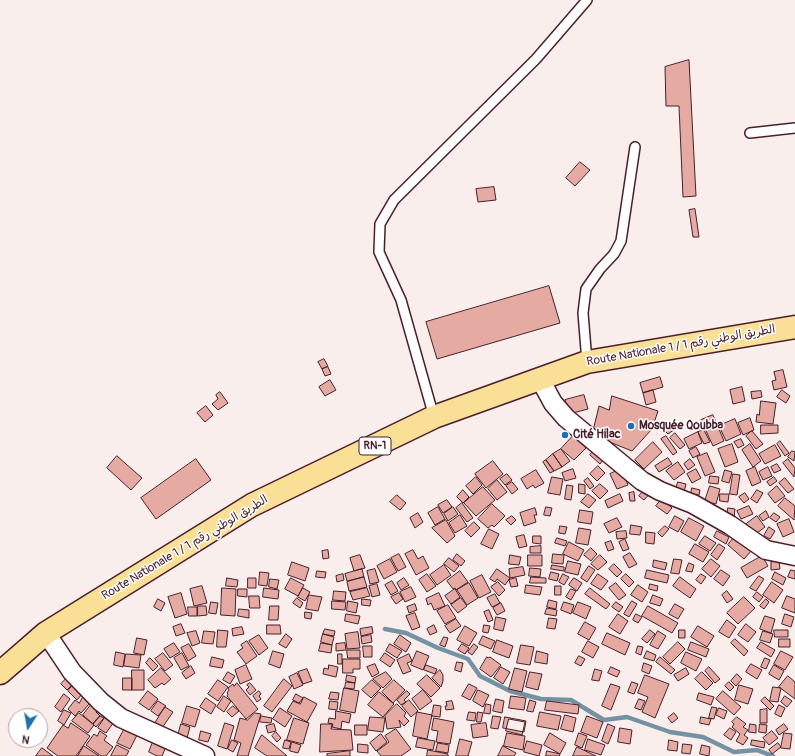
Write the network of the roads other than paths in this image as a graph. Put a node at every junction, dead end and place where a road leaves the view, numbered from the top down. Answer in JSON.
{"nodes":[{"id":1,"x":587,"y":0,"type":"edge"},
{"id":2,"x":795,"y":128,"type":"edge"},
{"id":3,"x":750,"y":134,"type":"dead end"},
{"id":4,"x":635,"y":147,"type":"dead end"},
{"id":5,"x":795,"y":327,"type":"edge"},
{"id":6,"x":587,"y":362,"type":"junction"},
{"id":7,"x":540,"y":379,"type":"junction"},
{"id":8,"x":434,"y":417,"type":"junction"},
{"id":9,"x":795,"y":556,"type":"edge"},
{"id":10,"x":46,"y":633,"type":"junction"},
{"id":11,"x":0,"y":673,"type":"edge"},
{"id":12,"x":205,"y":756,"type":"edge"}],
"edges":[{"from":1,"to":8,"type":"lane"},
{"from":2,"to":3,"type":"lane"},
{"from":4,"to":6,"type":"lane"},
{"from":5,"to":6,"type":"main road","name":"Route Nationale 1 / الطريق الوطني رقم 1","number":"RN-1"},
{"from":6,"to":7,"type":"main road","name":"Route Nationale 1 / الطريق الوطني رقم 1","number":"RN-1"},
{"from":7,"to":8,"type":"main road","name":"Route Nationale 1 / الطريق الوطني رقم 1","number":"RN-1"},
{"from":7,"to":9,"type":"street"},
{"from":8,"to":10,"type":"main road","name":"Route Nationale 1 / الطريق الوطني رقم 1","number":"RN-1"},
{"from":10,"to":11,"type":"main road","name":"Route Nationale 1 / الطريق الوطني رقم 1","number":"RN-1"},
{"from":10,"to":12,"type":"street"}]}
